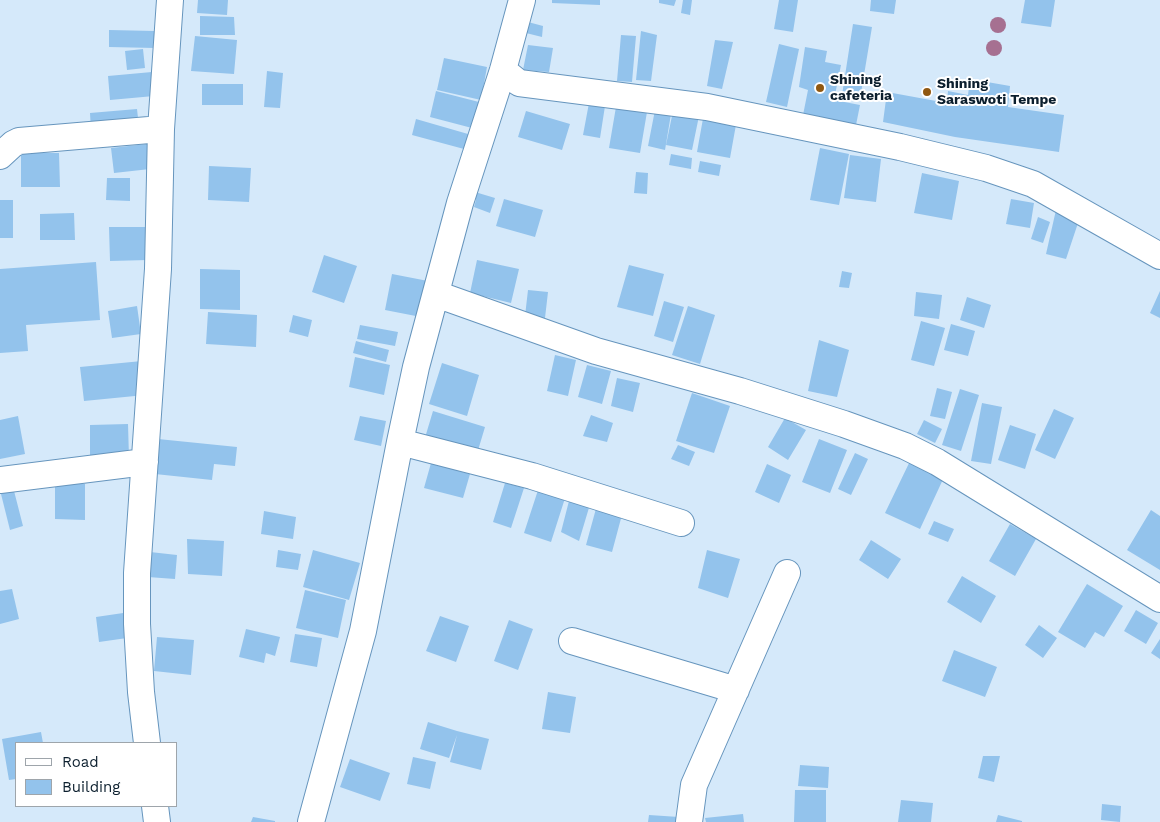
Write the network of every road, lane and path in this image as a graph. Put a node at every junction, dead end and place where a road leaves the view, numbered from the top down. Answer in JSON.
{"nodes":[{"id":1,"x":170,"y":0,"type":"edge"},
{"id":2,"x":522,"y":0,"type":"edge"},
{"id":3,"x":503,"y":70,"type":"junction"},
{"id":4,"x":161,"y":129,"type":"junction"},
{"id":5,"x":0,"y":156,"type":"edge"},
{"id":6,"x":1160,"y":256,"type":"edge"},
{"id":7,"x":436,"y":294,"type":"junction"},
{"id":8,"x":400,"y":442,"type":"junction"},
{"id":9,"x":144,"y":462,"type":"junction"},
{"id":10,"x":0,"y":480,"type":"edge"},
{"id":11,"x":681,"y":524,"type":"dead end"},
{"id":12,"x":787,"y":573,"type":"dead end"},
{"id":13,"x":1160,"y":599,"type":"edge"},
{"id":14,"x":572,"y":641,"type":"dead end"},
{"id":15,"x":736,"y":690,"type":"junction"},
{"id":16,"x":147,"y":742,"type":"edge"},
{"id":17,"x":155,"y":807,"type":"edge"},
{"id":18,"x":157,"y":822,"type":"edge"},
{"id":19,"x":311,"y":822,"type":"edge"},
{"id":20,"x":690,"y":822,"type":"edge"}],
"edges":[{"from":1,"to":4,"type":"street"},
{"from":2,"to":3,"type":"street"},
{"from":3,"to":6,"type":"street"},
{"from":3,"to":7,"type":"street"},
{"from":4,"to":5,"type":"street"},
{"from":4,"to":9,"type":"street"},
{"from":7,"to":8,"type":"street"},
{"from":7,"to":13,"type":"street"},
{"from":8,"to":11,"type":"street"},
{"from":8,"to":19,"type":"street"},
{"from":9,"to":10,"type":"street"},
{"from":9,"to":16,"type":"street"},
{"from":12,"to":15,"type":"street"},
{"from":14,"to":15,"type":"street"},
{"from":15,"to":20,"type":"street"},
{"from":17,"to":18,"type":"street"}]}
